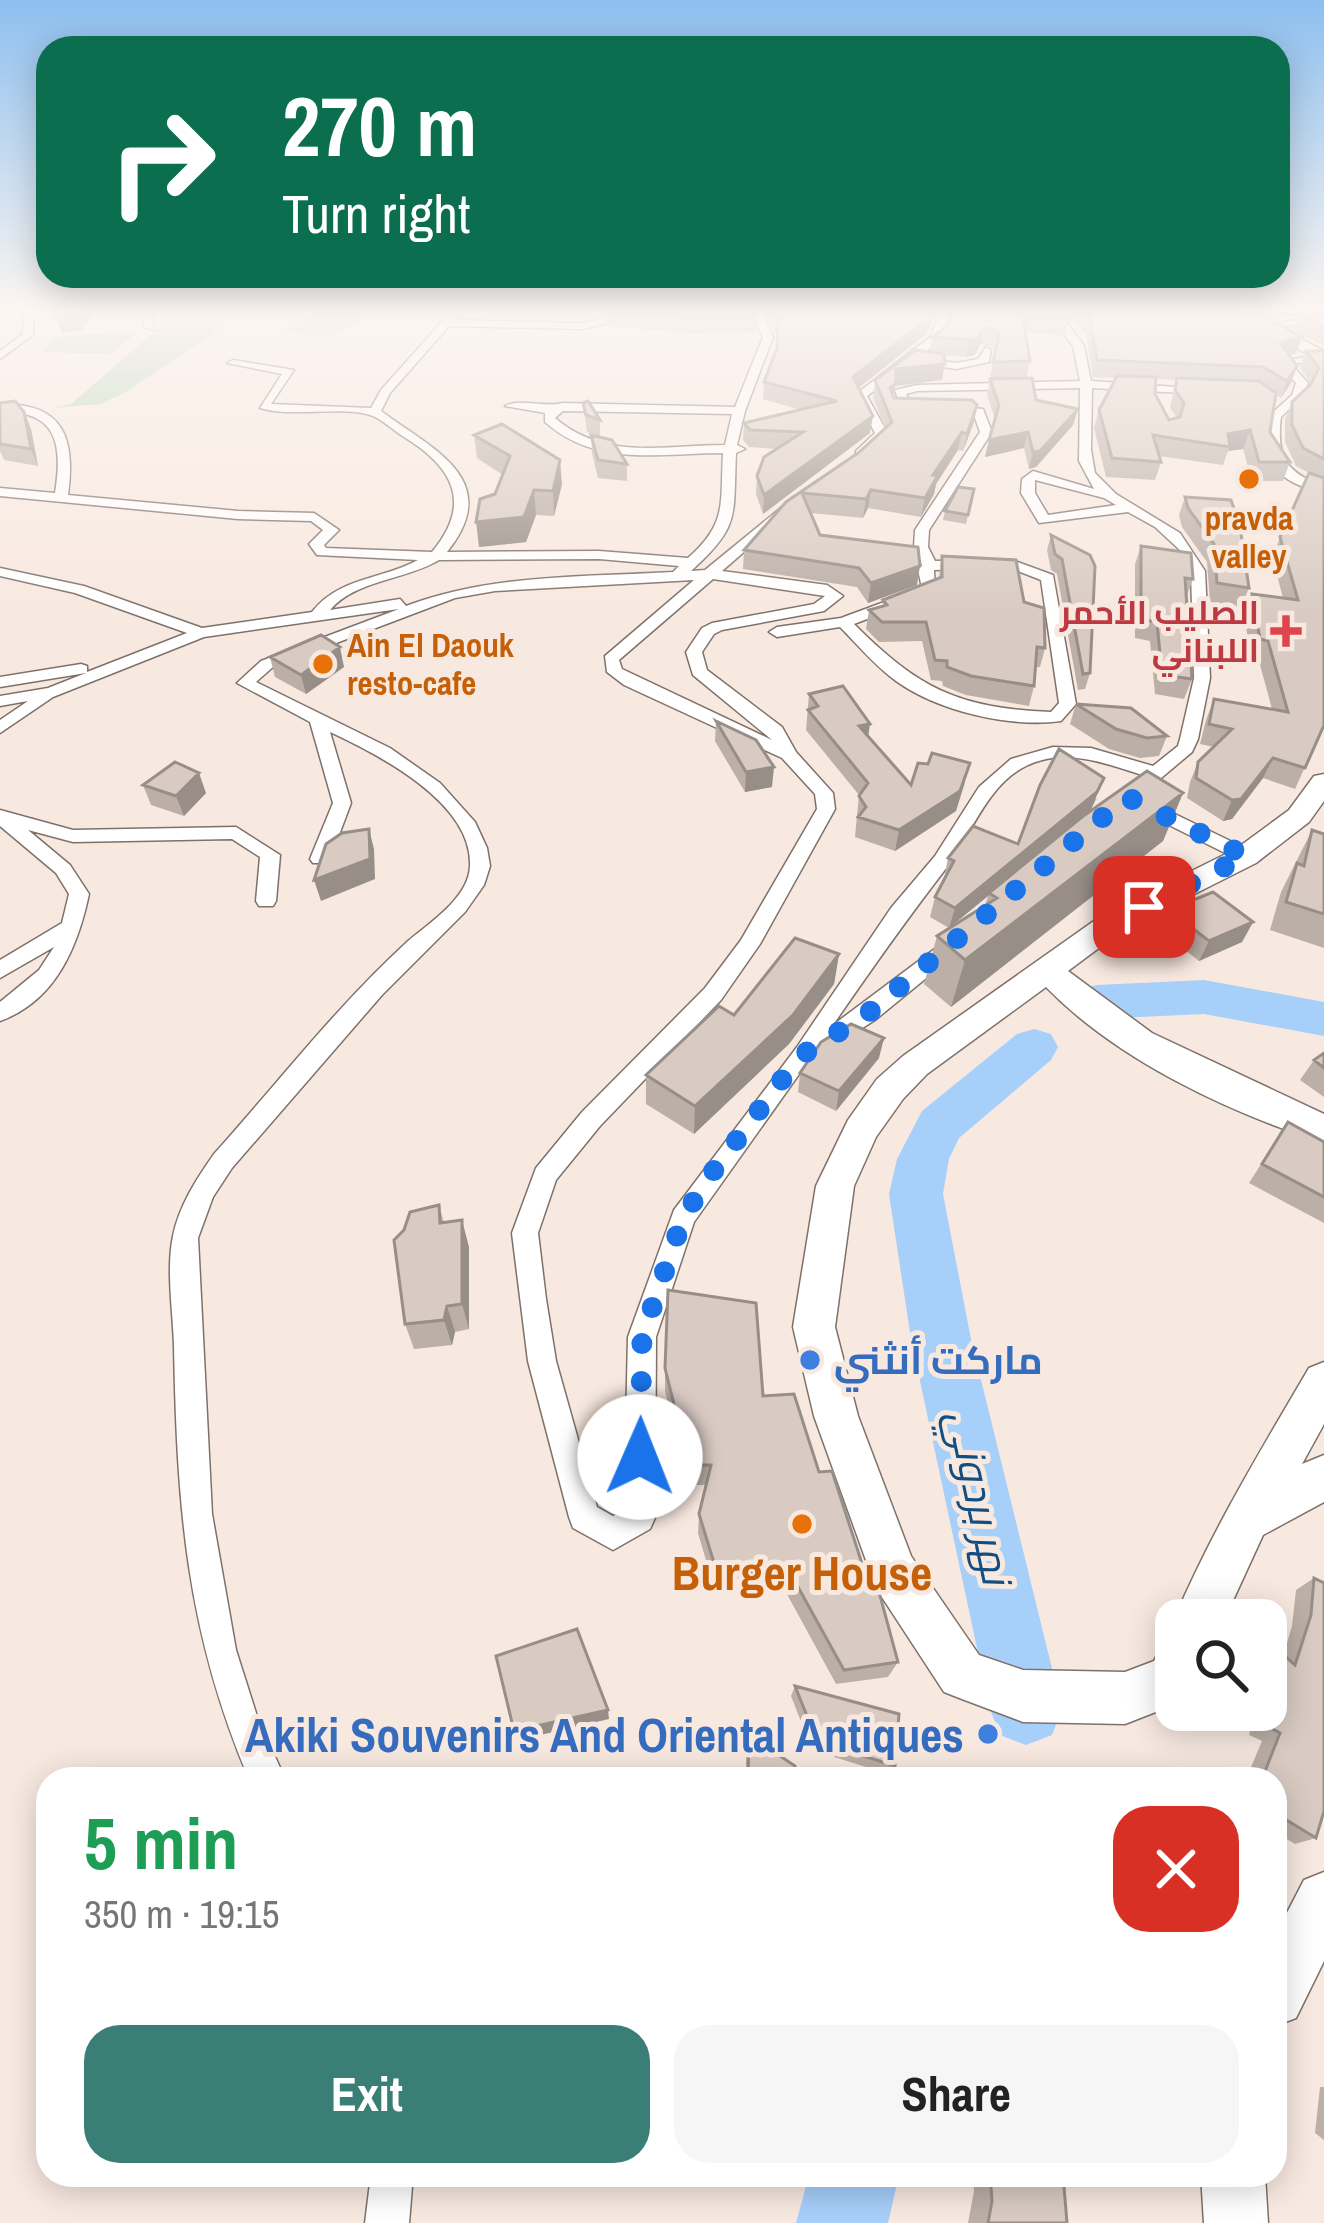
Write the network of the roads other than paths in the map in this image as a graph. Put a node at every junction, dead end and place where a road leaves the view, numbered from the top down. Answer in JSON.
{"nodes":[{"id":1,"x":552,"y":410,"type":"edge"},
{"id":2,"x":41,"y":411,"type":"edge"},
{"id":3,"x":348,"y":411,"type":"edge"},
{"id":4,"x":690,"y":411,"type":"edge"},
{"id":5,"x":739,"y":411,"type":"joint"},
{"id":6,"x":870,"y":411,"type":"edge"},
{"id":7,"x":968,"y":411,"type":"edge"},
{"id":8,"x":1085,"y":411,"type":"edge"},
{"id":9,"x":1274,"y":411,"type":"edge"},
{"id":10,"x":375,"y":412,"type":"joint"},
{"id":11,"x":735,"y":446,"type":"junction"},
{"id":12,"x":847,"y":468,"type":"edge"},
{"id":13,"x":1324,"y":490,"type":"edge"},
{"id":14,"x":0,"y":492,"type":"edge"},
{"id":15,"x":1108,"y":494,"type":"junction"},
{"id":16,"x":804,"y":495,"type":"edge"},
{"id":17,"x":61,"y":498,"type":"junction"},
{"id":18,"x":1135,"y":507,"type":"junction"},
{"id":19,"x":740,"y":514,"type":"junction"},
{"id":20,"x":769,"y":520,"type":"junction"},
{"id":21,"x":716,"y":542,"type":"junction"},
{"id":22,"x":746,"y":546,"type":"junction"},
{"id":23,"x":432,"y":559,"type":"junction"},
{"id":24,"x":690,"y":563,"type":"junction"},
{"id":25,"x":930,"y":566,"type":"junction"},
{"id":26,"x":0,"y":572,"type":"edge"},
{"id":27,"x":715,"y":574,"type":"junction"},
{"id":28,"x":676,"y":577,"type":"junction"},
{"id":29,"x":438,"y":599,"type":"junction"},
{"id":30,"x":671,"y":603,"type":"junction"},
{"id":31,"x":320,"y":612,"type":"junction"},
{"id":32,"x":844,"y":622,"type":"junction"},
{"id":33,"x":201,"y":633,"type":"junction"},
{"id":34,"x":694,"y":652,"type":"junction"},
{"id":35,"x":124,"y":662,"type":"junction"},
{"id":36,"x":0,"y":682,"type":"edge"},
{"id":37,"x":52,"y":692,"type":"junction"},
{"id":38,"x":0,"y":701,"type":"edge"},
{"id":39,"x":318,"y":722,"type":"junction"},
{"id":40,"x":0,"y":728,"type":"edge"},
{"id":41,"x":788,"y":754,"type":"junction"},
{"id":42,"x":1155,"y":772,"type":"junction"},
{"id":43,"x":1324,"y":782,"type":"edge"},
{"id":44,"x":0,"y":815,"type":"edge"},
{"id":45,"x":1246,"y":856,"type":"junction"},
{"id":46,"x":320,"y":859,"type":"edge"},
{"id":47,"x":266,"y":901,"type":"dead end"},
{"id":48,"x":73,"y":926,"type":"junction"},
{"id":49,"x":970,"y":931,"type":"edge"},
{"id":50,"x":0,"y":970,"type":"edge"},
{"id":51,"x":1049,"y":971,"type":"junction"},
{"id":52,"x":0,"y":1013,"type":"edge"},
{"id":53,"x":799,"y":1057,"type":"junction"},
{"id":54,"x":1324,"y":1129,"type":"edge"},
{"id":55,"x":1324,"y":1382,"type":"edge"},
{"id":56,"x":1324,"y":1477,"type":"edge"},
{"id":57,"x":1247,"y":1519,"type":"junction"},
{"id":58,"x":1208,"y":1599,"type":"edge"},
{"id":59,"x":1155,"y":1687,"type":"edge"},
{"id":60,"x":262,"y":1767,"type":"edge"},
{"id":61,"x":1324,"y":1900,"type":"edge"},
{"id":62,"x":1287,"y":1973,"type":"edge"},
{"id":63,"x":391,"y":2187,"type":"edge"},
{"id":64,"x":1234,"y":2187,"type":"edge"},
{"id":65,"x":387,"y":2223,"type":"edge"},
{"id":66,"x":1236,"y":2223,"type":"edge"}],
"edges":[{"from":1,"to":11,"type":"street"},
{"from":2,"to":17,"type":"street"},
{"from":3,"to":10,"type":"street"},
{"from":4,"to":5,"type":"street"},
{"from":5,"to":11,"type":"street"},
{"from":6,"to":12,"type":"street"},
{"from":7,"to":25,"type":"street"},
{"from":8,"to":15,"type":"street"},
{"from":9,"to":13,"type":"street"},
{"from":10,"to":23,"type":"street"},
{"from":11,"to":19,"type":"street"},
{"from":14,"to":17,"type":"street"},
{"from":15,"to":18,"type":"street"},
{"from":15,"to":18,"type":"street"},
{"from":16,"to":20,"type":"street"},
{"from":17,"to":23,"type":"street"},
{"from":18,"to":42,"type":"street"},
{"from":19,"to":20,"type":"street"},
{"from":19,"to":21,"type":"street"},
{"from":20,"to":22,"type":"street"},
{"from":21,"to":22,"type":"street"},
{"from":21,"to":24,"type":"street"},
{"from":22,"to":27,"type":"street"},
{"from":23,"to":24,"type":"street"},
{"from":23,"to":31,"type":"street"},
{"from":24,"to":28,"type":"street"},
{"from":25,"to":32,"type":"street"},
{"from":25,"to":32,"type":"street"},
{"from":26,"to":33,"type":"street"},
{"from":27,"to":28,"type":"street"},
{"from":27,"to":30,"type":"street"},
{"from":27,"to":34,"type":"street"},
{"from":28,"to":29,"type":"street"},
{"from":28,"to":30,"type":"street"},
{"from":29,"to":31,"type":"street"},
{"from":29,"to":39,"type":"street"},
{"from":30,"to":41,"type":"street"},
{"from":31,"to":33,"type":"street"},
{"from":32,"to":34,"type":"street"},
{"from":33,"to":35,"type":"street"},
{"from":34,"to":41,"type":"street"},
{"from":35,"to":36,"type":"street"},
{"from":35,"to":37,"type":"street"},
{"from":37,"to":38,"type":"street"},
{"from":37,"to":40,"type":"street"},
{"from":39,"to":46,"type":"street"},
{"from":39,"to":60,"type":"street"},
{"from":41,"to":53,"type":"street"},
{"from":42,"to":45,"type":"street"},
{"from":42,"to":53,"type":"street"},
{"from":43,"to":45,"type":"main road"},
{"from":44,"to":47,"type":"street"},
{"from":44,"to":48,"type":"street"},
{"from":45,"to":51,"type":"main road"},
{"from":48,"to":50,"type":"street"},
{"from":48,"to":52,"type":"street"},
{"from":49,"to":53,"type":"street"},
{"from":51,"to":54,"type":"main road"},
{"from":51,"to":59,"type":"main road"},
{"from":55,"to":57,"type":"main road"},
{"from":56,"to":57,"type":"main road"},
{"from":57,"to":58,"type":"main road"},
{"from":61,"to":62,"type":"main road"},
{"from":63,"to":65,"type":"street"},
{"from":64,"to":66,"type":"main road"}]}
